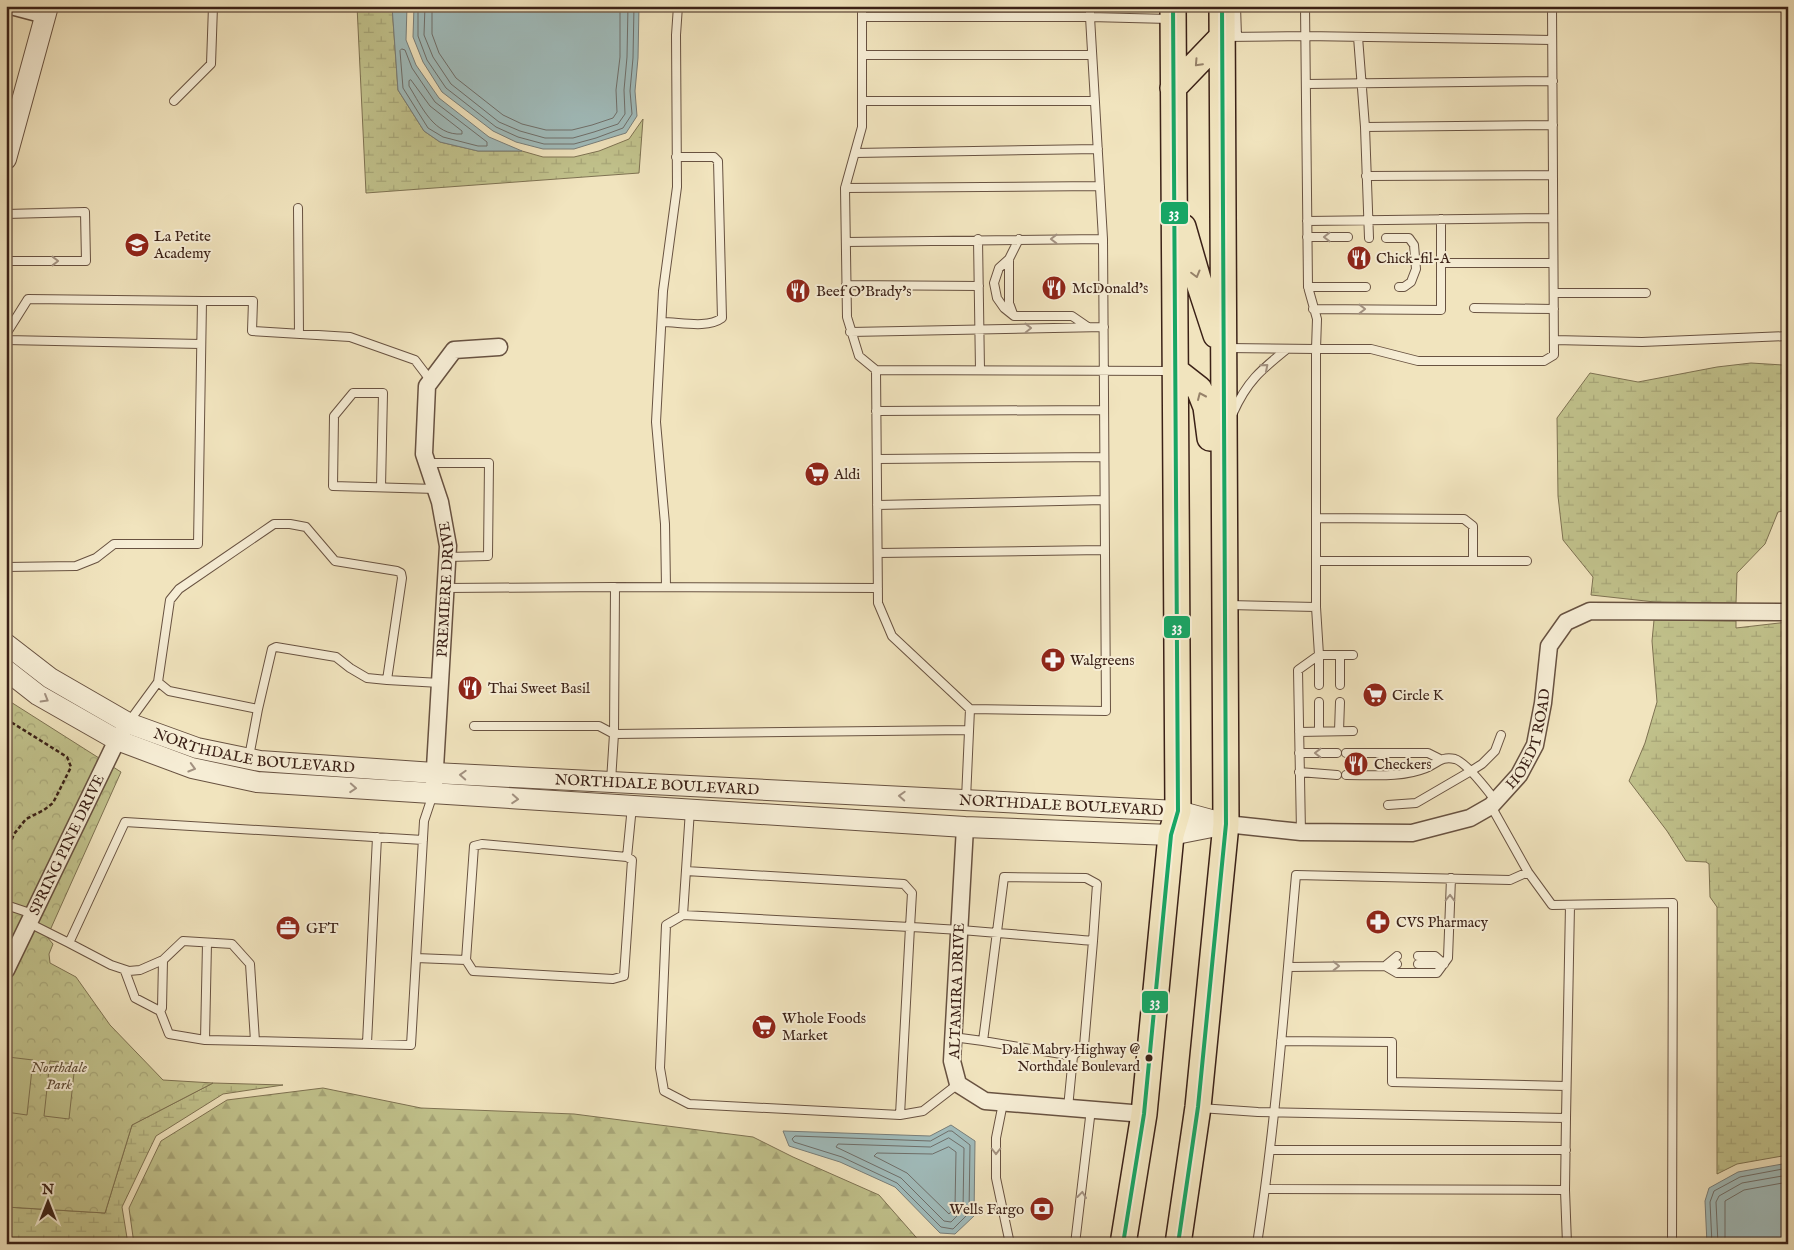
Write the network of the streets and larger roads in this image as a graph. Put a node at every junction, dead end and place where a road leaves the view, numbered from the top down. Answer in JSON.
{"nodes":[{"id":1,"x":11,"y":6,"type":"edge"},
{"id":2,"x":1222,"y":6,"type":"edge"},
{"id":3,"x":47,"y":11,"type":"edge"},
{"id":4,"x":1173,"y":12,"type":"edge"},
{"id":5,"x":1229,"y":37,"type":"junction"},
{"id":6,"x":1174,"y":88,"type":"junction"},
{"id":7,"x":6,"y":159,"type":"edge"},
{"id":8,"x":1174,"y":193,"type":"junction"},
{"id":9,"x":499,"y":347,"type":"dead end"},
{"id":10,"x":1222,"y":348,"type":"junction"},
{"id":11,"x":1176,"y":371,"type":"junction"},
{"id":12,"x":1224,"y":547,"type":"junction"},
{"id":13,"x":1788,"y":612,"type":"edge"},
{"id":14,"x":6,"y":644,"type":"edge"},
{"id":15,"x":6,"y":670,"type":"edge"},
{"id":16,"x":128,"y":723,"type":"junction"},
{"id":17,"x":117,"y":740,"type":"junction"},
{"id":18,"x":434,"y":773,"type":"junction"},
{"id":19,"x":691,"y":786,"type":"junction"},
{"id":20,"x":433,"y":794,"type":"junction"},
{"id":21,"x":966,"y":799,"type":"junction"},
{"id":22,"x":1075,"y":805,"type":"junction"},
{"id":23,"x":690,"y":810,"type":"junction"},
{"id":24,"x":1178,"y":810,"type":"junction"},
{"id":25,"x":838,"y":819,"type":"junction"},
{"id":26,"x":1226,"y":824,"type":"junction"},
{"id":27,"x":965,"y":827,"type":"junction"},
{"id":28,"x":1171,"y":835,"type":"junction"},
{"id":29,"x":6,"y":970,"type":"edge"},
{"id":30,"x":1144,"y":1114,"type":"junction"},
{"id":31,"x":1123,"y":1244,"type":"edge"},
{"id":32,"x":1178,"y":1244,"type":"edge"}],
"edges":[{"from":1,"to":3,"type":"street"},
{"from":2,"to":5,"type":"main road"},
{"from":3,"to":7,"type":"street"},
{"from":4,"to":6,"type":"main road"},
{"from":5,"to":6,"type":"main road","one_way":true},
{"from":5,"to":10,"type":"main road"},
{"from":6,"to":8,"type":"main road"},
{"from":8,"to":10,"type":"main road","one_way":true},
{"from":8,"to":11,"type":"main road"},
{"from":9,"to":18,"type":"street","name":"PREMIERE DRIVE"},
{"from":10,"to":12,"type":"main road"},
{"from":12,"to":11,"type":"main road","one_way":true},
{"from":11,"to":24,"type":"main road"},
{"from":12,"to":26,"type":"main road"},
{"from":13,"to":26,"type":"street","name":"HOEDT ROAD"},
{"from":14,"to":16,"type":"street","name":"NORTHDALE BOULEVARD"},
{"from":15,"to":17,"type":"street","name":"NORTHDALE BOULEVARD","one_way":true},
{"from":16,"to":17,"type":"street","name":"SPRING PINE DRIVE"},
{"from":16,"to":18,"type":"street","name":"NORTHDALE BOULEVARD"},
{"from":17,"to":20,"type":"street","name":"NORTHDALE BOULEVARD","one_way":true},
{"from":17,"to":29,"type":"street","name":"SPRING PINE DRIVE"},
{"from":19,"to":18,"type":"street","name":"NORTHDALE BOULEVARD","one_way":true},
{"from":18,"to":20,"type":"street","name":"PREMIERE DRIVE"},
{"from":21,"to":19,"type":"street","name":"NORTHDALE BOULEVARD","one_way":true},
{"from":19,"to":23,"type":"street"},
{"from":20,"to":23,"type":"street","name":"NORTHDALE BOULEVARD","one_way":true},
{"from":21,"to":22,"type":"street","name":"NORTHDALE BOULEVARD"},
{"from":21,"to":25,"type":"street"},
{"from":22,"to":24,"type":"street","name":"NORTHDALE BOULEVARD"},
{"from":22,"to":27,"type":"street"},
{"from":23,"to":25,"type":"street","name":"NORTHDALE BOULEVARD"},
{"from":24,"to":26,"type":"street","name":"NORTHDALE BOULEVARD"},
{"from":24,"to":28,"type":"main road"},
{"from":25,"to":27,"type":"street","name":"NORTHDALE BOULEVARD"},
{"from":26,"to":28,"type":"street","name":"NORTHDALE BOULEVARD"},
{"from":26,"to":32,"type":"main road"},
{"from":27,"to":28,"type":"street","name":"NORTHDALE BOULEVARD"},
{"from":27,"to":30,"type":"street","name":"ALTAMIRA DRIVE"},
{"from":28,"to":30,"type":"main road"},
{"from":30,"to":31,"type":"main road"}]}
